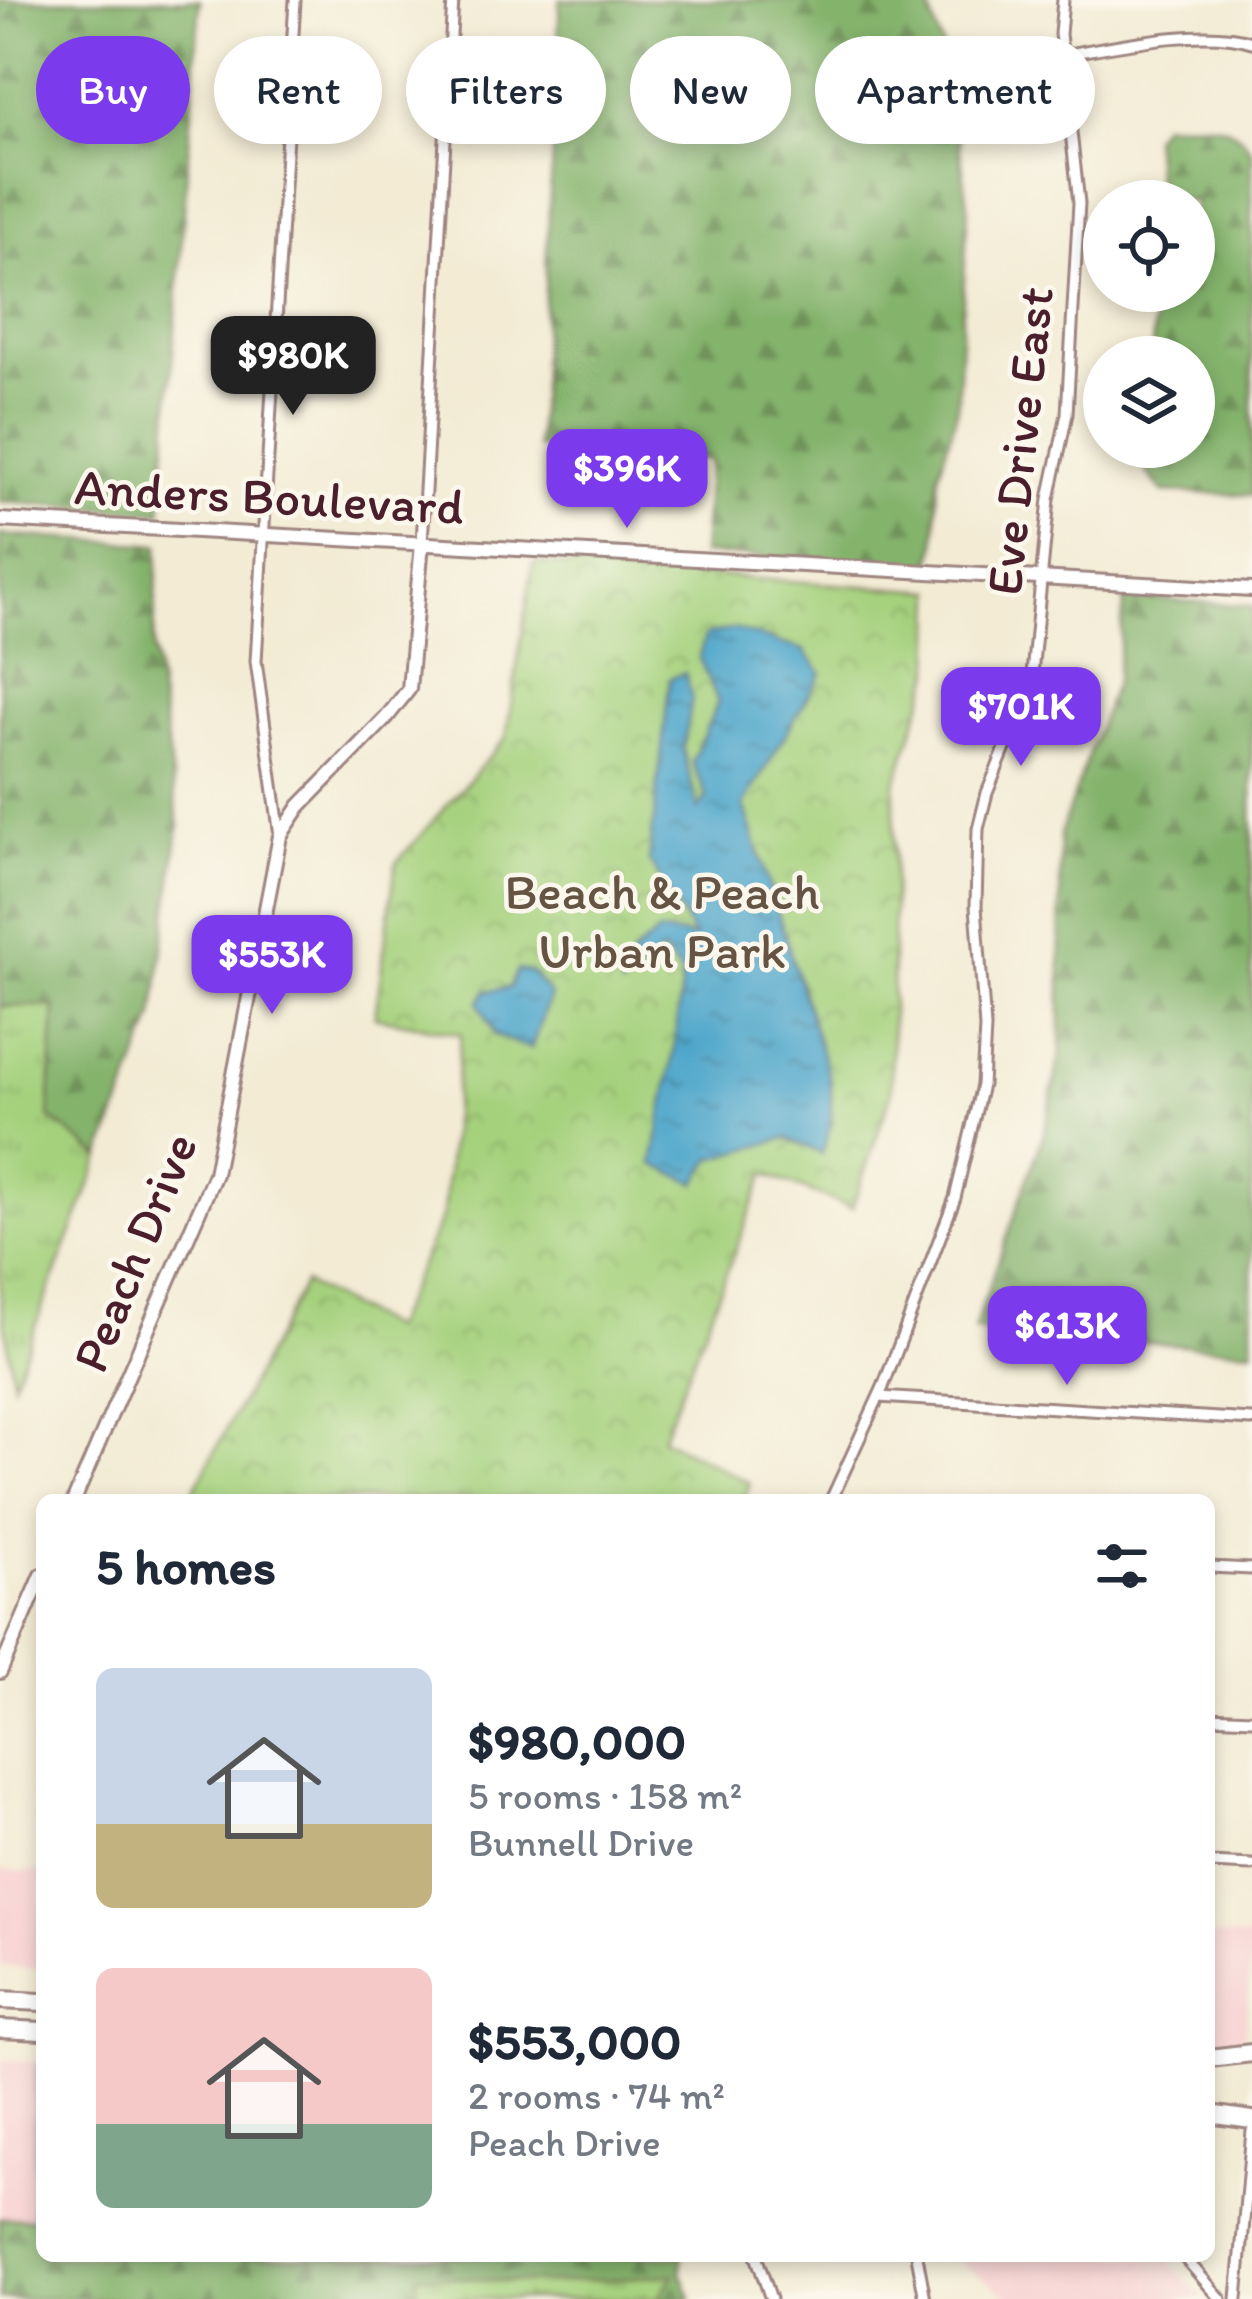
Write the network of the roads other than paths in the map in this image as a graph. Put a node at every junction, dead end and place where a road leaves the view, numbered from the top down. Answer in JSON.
{"nodes":[{"id":1,"x":295,"y":0,"type":"edge"},
{"id":2,"x":453,"y":0,"type":"edge"},
{"id":3,"x":1063,"y":0,"type":"edge"},
{"id":4,"x":1061,"y":36,"type":"edge"},
{"id":5,"x":1252,"y":42,"type":"edge"},
{"id":6,"x":1095,"y":51,"type":"edge"},
{"id":7,"x":1072,"y":144,"type":"edge"},
{"id":8,"x":0,"y":520,"type":"edge"},
{"id":9,"x":264,"y":535,"type":"junction"},
{"id":10,"x":422,"y":543,"type":"junction"},
{"id":11,"x":1044,"y":579,"type":"junction"},
{"id":12,"x":1252,"y":590,"type":"edge"},
{"id":13,"x":280,"y":836,"type":"junction"},
{"id":14,"x":879,"y":1397,"type":"junction"},
{"id":15,"x":1252,"y":1420,"type":"edge"},
{"id":16,"x":77,"y":1494,"type":"edge"},
{"id":17,"x":834,"y":1494,"type":"edge"},
{"id":18,"x":1215,"y":1567,"type":"edge"},
{"id":19,"x":1252,"y":1569,"type":"edge"},
{"id":20,"x":36,"y":1589,"type":"edge"},
{"id":21,"x":0,"y":1672,"type":"edge"},
{"id":22,"x":1215,"y":1717,"type":"edge"},
{"id":23,"x":1252,"y":1719,"type":"edge"},
{"id":24,"x":1215,"y":1863,"type":"edge"},
{"id":25,"x":1252,"y":1865,"type":"edge"},
{"id":26,"x":0,"y":2000,"type":"edge"},
{"id":27,"x":36,"y":2002,"type":"edge"},
{"id":28,"x":0,"y":2029,"type":"edge"},
{"id":29,"x":36,"y":2031,"type":"edge"},
{"id":30,"x":1252,"y":2054,"type":"edge"},
{"id":31,"x":1215,"y":2057,"type":"edge"},
{"id":32,"x":1215,"y":2115,"type":"edge"},
{"id":33,"x":1252,"y":2120,"type":"edge"},
{"id":34,"x":1252,"y":2131,"type":"edge"},
{"id":35,"x":758,"y":2262,"type":"edge"},
{"id":36,"x":918,"y":2262,"type":"edge"},
{"id":37,"x":1188,"y":2262,"type":"edge"},
{"id":38,"x":771,"y":2299,"type":"edge"},
{"id":39,"x":925,"y":2299,"type":"edge"},
{"id":40,"x":1221,"y":2299,"type":"edge"},
{"id":41,"x":1237,"y":2299,"type":"edge"}],
"edges":[{"from":1,"to":9,"type":"street"},
{"from":2,"to":10,"type":"street","name":"Peach Drive"},
{"from":3,"to":4,"type":"street","name":"Eve Drive East"},
{"from":5,"to":6,"type":"street"},
{"from":7,"to":11,"type":"street","name":"Eve Drive East"},
{"from":8,"to":9,"type":"street","name":"Anders Boulevard"},
{"from":9,"to":10,"type":"street","name":"Anders Boulevard"},
{"from":9,"to":13,"type":"street"},
{"from":10,"to":11,"type":"street","name":"Anders Boulevard"},
{"from":10,"to":13,"type":"street","name":"Peach Drive"},
{"from":11,"to":12,"type":"street","name":"Anders Boulevard"},
{"from":11,"to":14,"type":"street","name":"Eve Drive East"},
{"from":13,"to":16,"type":"street","name":"Peach Drive"},
{"from":14,"to":15,"type":"street"},
{"from":14,"to":17,"type":"street","name":"Eve Drive East"},
{"from":18,"to":19,"type":"street"},
{"from":20,"to":21,"type":"street"},
{"from":22,"to":23,"type":"street"},
{"from":24,"to":25,"type":"street"},
{"from":26,"to":27,"type":"highway"},
{"from":28,"to":29,"type":"highway"},
{"from":30,"to":31,"type":"highway"},
{"from":32,"to":33,"type":"highway"},
{"from":34,"to":41,"type":"street"},
{"from":35,"to":38,"type":"street"},
{"from":36,"to":39,"type":"street"},
{"from":37,"to":40,"type":"street"}]}
